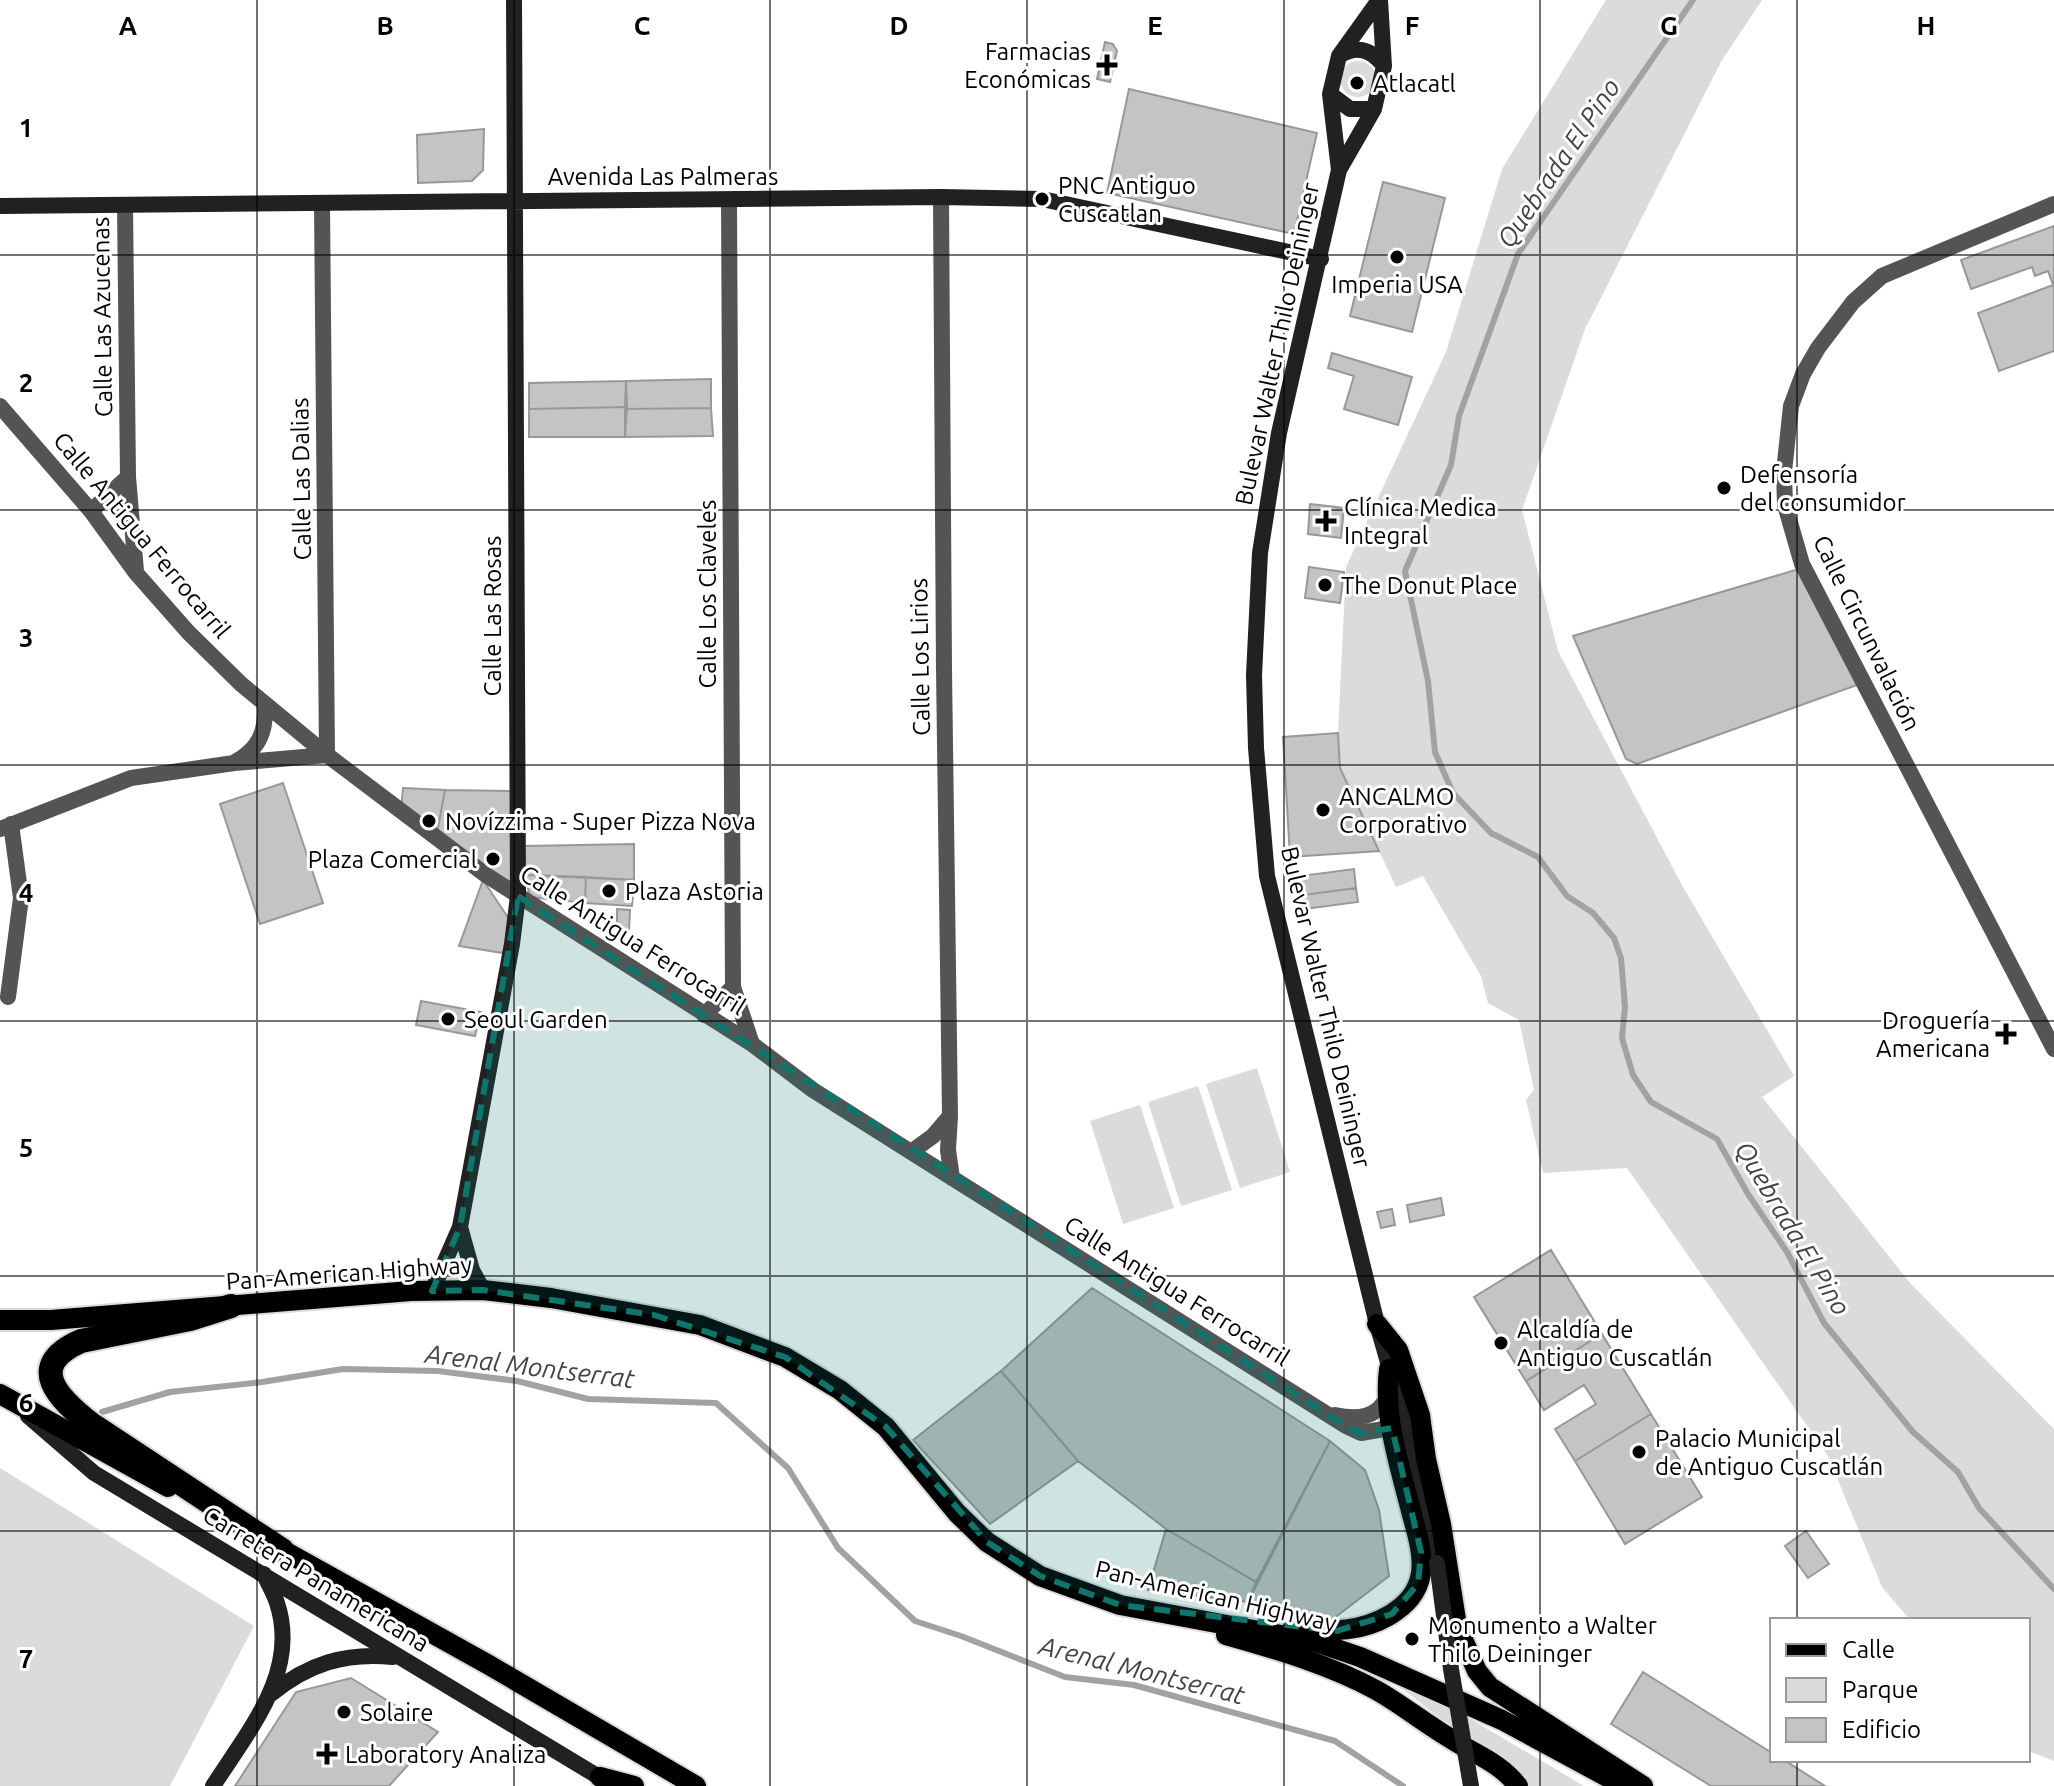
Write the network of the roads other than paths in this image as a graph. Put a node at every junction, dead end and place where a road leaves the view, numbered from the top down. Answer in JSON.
{"nodes":[{"id":1,"x":514,"y":0,"type":"edge"},
{"id":2,"x":1380,"y":0,"type":"edge"},
{"id":3,"x":1339,"y":56,"type":"junction"},
{"id":4,"x":1384,"y":66,"type":"junction"},
{"id":5,"x":1330,"y":94,"type":"junction"},
{"id":6,"x":1374,"y":109,"type":"junction"},
{"id":7,"x":1339,"y":170,"type":"junction"},
{"id":8,"x":941,"y":197,"type":"junction"},
{"id":9,"x":514,"y":200,"type":"junction"},
{"id":10,"x":729,"y":200,"type":"junction"},
{"id":11,"x":322,"y":204,"type":"junction"},
{"id":12,"x":2054,"y":204,"type":"edge"},
{"id":13,"x":125,"y":205,"type":"junction"},
{"id":14,"x":0,"y":206,"type":"edge"},
{"id":15,"x":1321,"y":259,"type":"junction"},
{"id":16,"x":0,"y":406,"type":"edge"},
{"id":17,"x":128,"y":477,"type":"junction"},
{"id":18,"x":91,"y":511,"type":"junction"},
{"id":19,"x":136,"y":573,"type":"junction"},
{"id":20,"x":265,"y":706,"type":"junction"},
{"id":21,"x":327,"y":755,"type":"junction"},
{"id":22,"x":234,"y":763,"type":"junction"},
{"id":23,"x":6,"y":826,"type":"edge"},
{"id":24,"x":518,"y":896,"type":"junction"},
{"id":25,"x":733,"y":987,"type":"junction"},
{"id":26,"x":8,"y":997,"type":"dead end"},
{"id":27,"x":704,"y":1015,"type":"junction"},
{"id":28,"x":752,"y":1044,"type":"junction"},
{"id":29,"x":2054,"y":1049,"type":"edge"},
{"id":30,"x":950,"y":1116,"type":"junction"},
{"id":31,"x":911,"y":1152,"type":"junction"},
{"id":32,"x":952,"y":1178,"type":"junction"},
{"id":33,"x":460,"y":1227,"type":"junction"},
{"id":34,"x":483,"y":1290,"type":"junction"},
{"id":35,"x":432,"y":1291,"type":"junction"},
{"id":36,"x":231,"y":1306,"type":"junction"},
{"id":37,"x":0,"y":1320,"type":"edge"},
{"id":38,"x":1377,"y":1324,"type":"junction"},
{"id":39,"x":1389,"y":1369,"type":"junction"},
{"id":40,"x":2,"y":1395,"type":"edge"},
{"id":41,"x":1388,"y":1396,"type":"junction"},
{"id":42,"x":1326,"y":1413,"type":"junction"},
{"id":43,"x":1399,"y":1426,"type":"junction"},
{"id":44,"x":1426,"y":1459,"type":"junction"},
{"id":45,"x":282,"y":1550,"type":"junction"},
{"id":46,"x":264,"y":1574,"type":"junction"},
{"id":47,"x":1120,"y":1605,"type":"junction"},
{"id":48,"x":1170,"y":1614,"type":"junction"},
{"id":49,"x":399,"y":1658,"type":"junction"},
{"id":50,"x":270,"y":1696,"type":"junction"},
{"id":51,"x":607,"y":1782,"type":"edge"},
{"id":52,"x":213,"y":1786,"type":"edge"},
{"id":53,"x":634,"y":1786,"type":"edge"},
{"id":54,"x":696,"y":1786,"type":"edge"},
{"id":55,"x":1471,"y":1786,"type":"edge"},
{"id":56,"x":1518,"y":1786,"type":"edge"},
{"id":57,"x":1624,"y":1786,"type":"edge"},
{"id":58,"x":1643,"y":1786,"type":"edge"}],
"edges":[{"from":1,"to":9,"type":"street","name":"Calle Las Rosas"},
{"from":2,"to":3,"type":"street","name":"Bulevar Walter Thilo Deininger"},
{"from":2,"to":4,"type":"street","name":"Bulevar Walter Thilo Deininger"},
{"from":3,"to":4,"type":"street"},
{"from":3,"to":5,"type":"street","name":"Bulevar Walter Thilo Deininger"},
{"from":4,"to":6,"type":"street","name":"Bulevar Walter Thilo Deininger"},
{"from":5,"to":6,"type":"street"},
{"from":5,"to":7,"type":"street","name":"Bulevar Walter Thilo Deininger"},
{"from":6,"to":7,"type":"street","name":"Bulevar Walter Thilo Deininger"},
{"from":7,"to":15,"type":"street","name":"Bulevar Walter Thilo Deininger"},
{"from":8,"to":10,"type":"street","name":"Avenida Las Palmeras"},
{"from":8,"to":15,"type":"street","name":"Avenida Las Palmeras"},
{"from":8,"to":30,"type":"street","name":"Calle Los Lirios"},
{"from":9,"to":10,"type":"street","name":"Avenida Las Palmeras"},
{"from":9,"to":11,"type":"street","name":"Avenida Las Palmeras"},
{"from":9,"to":24,"type":"street","name":"Calle Las Rosas"},
{"from":10,"to":25,"type":"street","name":"Calle Los Claveles"},
{"from":11,"to":13,"type":"street","name":"Avenida Las Palmeras"},
{"from":11,"to":21,"type":"street","name":"Calle Las Dalias"},
{"from":12,"to":29,"type":"street","name":"Calle Circunvalación"},
{"from":13,"to":14,"type":"street","name":"Avenida Las Palmeras"},
{"from":13,"to":17,"type":"street","name":"Calle Las Azucenas"},
{"from":15,"to":38,"type":"street","name":"Bulevar Walter Thilo Deininger"},
{"from":16,"to":18,"type":"street","name":"Calle Antigua Ferrocarril"},
{"from":17,"to":18,"type":"street"},
{"from":17,"to":19,"type":"street","name":"Calle Las Azucenas"},
{"from":18,"to":19,"type":"street","name":"Calle Antigua Ferrocarril"},
{"from":19,"to":20,"type":"street","name":"Calle Antigua Ferrocarril"},
{"from":20,"to":21,"type":"street","name":"Calle Antigua Ferrocarril"},
{"from":20,"to":22,"type":"street"},
{"from":21,"to":22,"type":"street"},
{"from":21,"to":24,"type":"street","name":"Calle Antigua Ferrocarril"},
{"from":22,"to":23,"type":"street"},
{"from":23,"to":26,"type":"street"},
{"from":24,"to":27,"type":"street","name":"Calle Antigua Ferrocarril"},
{"from":24,"to":33,"type":"street","name":"Calle Las Rosas"},
{"from":25,"to":27,"type":"street"},
{"from":25,"to":28,"type":"street","name":"Calle Los Claveles"},
{"from":27,"to":28,"type":"street","name":"Calle Antigua Ferrocarril"},
{"from":28,"to":31,"type":"street","name":"Calle Antigua Ferrocarril"},
{"from":30,"to":31,"type":"street"},
{"from":30,"to":32,"type":"street","name":"Calle Los Lirios"},
{"from":31,"to":32,"type":"street","name":"Calle Antigua Ferrocarril"},
{"from":32,"to":42,"type":"street","name":"Calle Antigua Ferrocarril"},
{"from":33,"to":34,"type":"street","name":"Calle Las Rosas"},
{"from":33,"to":35,"type":"street","name":"Calle Las Rosas"},
{"from":34,"to":35,"type":"main road","name":"Pan-American Highway"},
{"from":34,"to":47,"type":"main road","name":"Pan-American Highway"},
{"from":35,"to":36,"type":"main road","name":"Pan-American Highway"},
{"from":36,"to":37,"type":"main road","name":"Pan-American Highway"},
{"from":36,"to":45,"type":"highway"},
{"from":38,"to":39,"type":"street","name":"Bulevar Walter Thilo Deininger"},
{"from":38,"to":44,"type":"main road"},
{"from":39,"to":41,"type":"main road"},
{"from":39,"to":43,"type":"street","name":"Bulevar Walter Thilo Deininger"},
{"from":39,"to":44,"type":"street"},
{"from":40,"to":45,"type":"main road"},
{"from":40,"to":46,"type":"street","name":"Carretera Panamericana"},
{"from":41,"to":42,"type":"street","name":"Calle Antigua Ferrocarril"},
{"from":41,"to":43,"type":"main road"},
{"from":42,"to":43,"type":"street","name":"Calle Antigua Ferrocarril"},
{"from":43,"to":48,"type":"main road"},
{"from":43,"to":55,"type":"street","name":"Bulevar Walter Thilo Deininger","bridge":true},
{"from":44,"to":58,"type":"main road"},
{"from":45,"to":54,"type":"main road"},
{"from":46,"to":49,"type":"street","name":"Carretera Panamericana"},
{"from":46,"to":50,"type":"street"},
{"from":47,"to":48,"type":"main road","name":"Pan-American Highway"},
{"from":47,"to":56,"type":"main road"},
{"from":48,"to":57,"type":"main road","name":"Pan-American Highway"},
{"from":49,"to":50,"type":"street"},
{"from":49,"to":51,"type":"street","name":"Carretera Panamericana"},
{"from":50,"to":52,"type":"street"},
{"from":51,"to":53,"type":"main road"}]}
